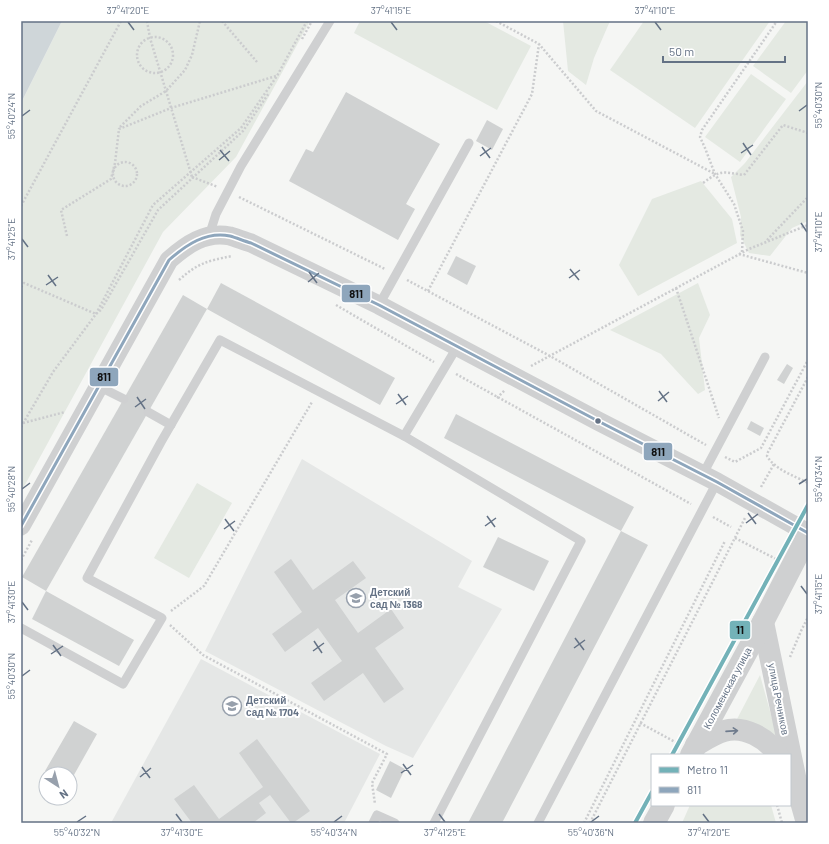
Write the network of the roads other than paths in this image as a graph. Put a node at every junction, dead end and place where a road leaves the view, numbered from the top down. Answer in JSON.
{"nodes":[{"id":1,"x":330,"y":21,"type":"edge"},
{"id":2,"x":469,"y":143,"type":"dead end"},
{"id":3,"x":209,"y":236,"type":"junction"},
{"id":4,"x":379,"y":305,"type":"junction"},
{"id":5,"x":457,"y":347,"type":"junction"},
{"id":6,"x":765,"y":357,"type":"dead end"},
{"id":7,"x":98,"y":386,"type":"junction"},
{"id":8,"x":124,"y":399,"type":"dead end"},
{"id":9,"x":148,"y":412,"type":"dead end"},
{"id":10,"x":171,"y":425,"type":"junction"},
{"id":11,"x":404,"y":436,"type":"junction"},
{"id":12,"x":710,"y":478,"type":"junction"},
{"id":13,"x":21,"y":526,"type":"edge"},
{"id":14,"x":808,"y":534,"type":"edge"},
{"id":15,"x":763,"y":622,"type":"junction"},
{"id":16,"x":21,"y":628,"type":"edge"},
{"id":17,"x":693,"y":751,"type":"edge"},
{"id":18,"x":777,"y":754,"type":"edge"},
{"id":19,"x":788,"y":754,"type":"edge"},
{"id":20,"x":791,"y":768,"type":"edge"},
{"id":21,"x":794,"y":784,"type":"edge"},
{"id":22,"x":663,"y":806,"type":"edge"},
{"id":23,"x":375,"y":819,"type":"edge"},
{"id":24,"x":395,"y":823,"type":"edge"},
{"id":25,"x":434,"y":823,"type":"edge"},
{"id":26,"x":538,"y":823,"type":"edge"},
{"id":27,"x":654,"y":823,"type":"edge"},
{"id":28,"x":807,"y":823,"type":"edge"}],
"edges":[{"from":1,"to":3,"type":"lane"},
{"from":2,"to":4,"type":"lane"},
{"from":3,"to":4,"type":"street"},
{"from":3,"to":7,"type":"street"},
{"from":4,"to":5,"type":"street"},
{"from":5,"to":11,"type":"lane"},
{"from":5,"to":12,"type":"street"},
{"from":6,"to":12,"type":"lane"},
{"from":7,"to":8,"type":"lane"},
{"from":7,"to":13,"type":"street"},
{"from":9,"to":10,"type":"lane"},
{"from":10,"to":11,"type":"lane"},
{"from":10,"to":16,"type":"lane"},
{"from":11,"to":25,"type":"lane"},
{"from":12,"to":14,"type":"street"},
{"from":12,"to":26,"type":"lane"},
{"from":14,"to":15,"type":"street","name":"Коломенская улица"},
{"from":15,"to":17,"type":"street","name":"Коломенская улица"},
{"from":15,"to":19,"type":"street","name":"улица Речников"},
{"from":17,"to":18,"type":"street","one_way":true},
{"from":20,"to":21,"type":"street","name":"улица Речников"},
{"from":21,"to":28,"type":"street","name":"улица Речников"},
{"from":22,"to":27,"type":"street"},
{"from":23,"to":24,"type":"lane"}]}
